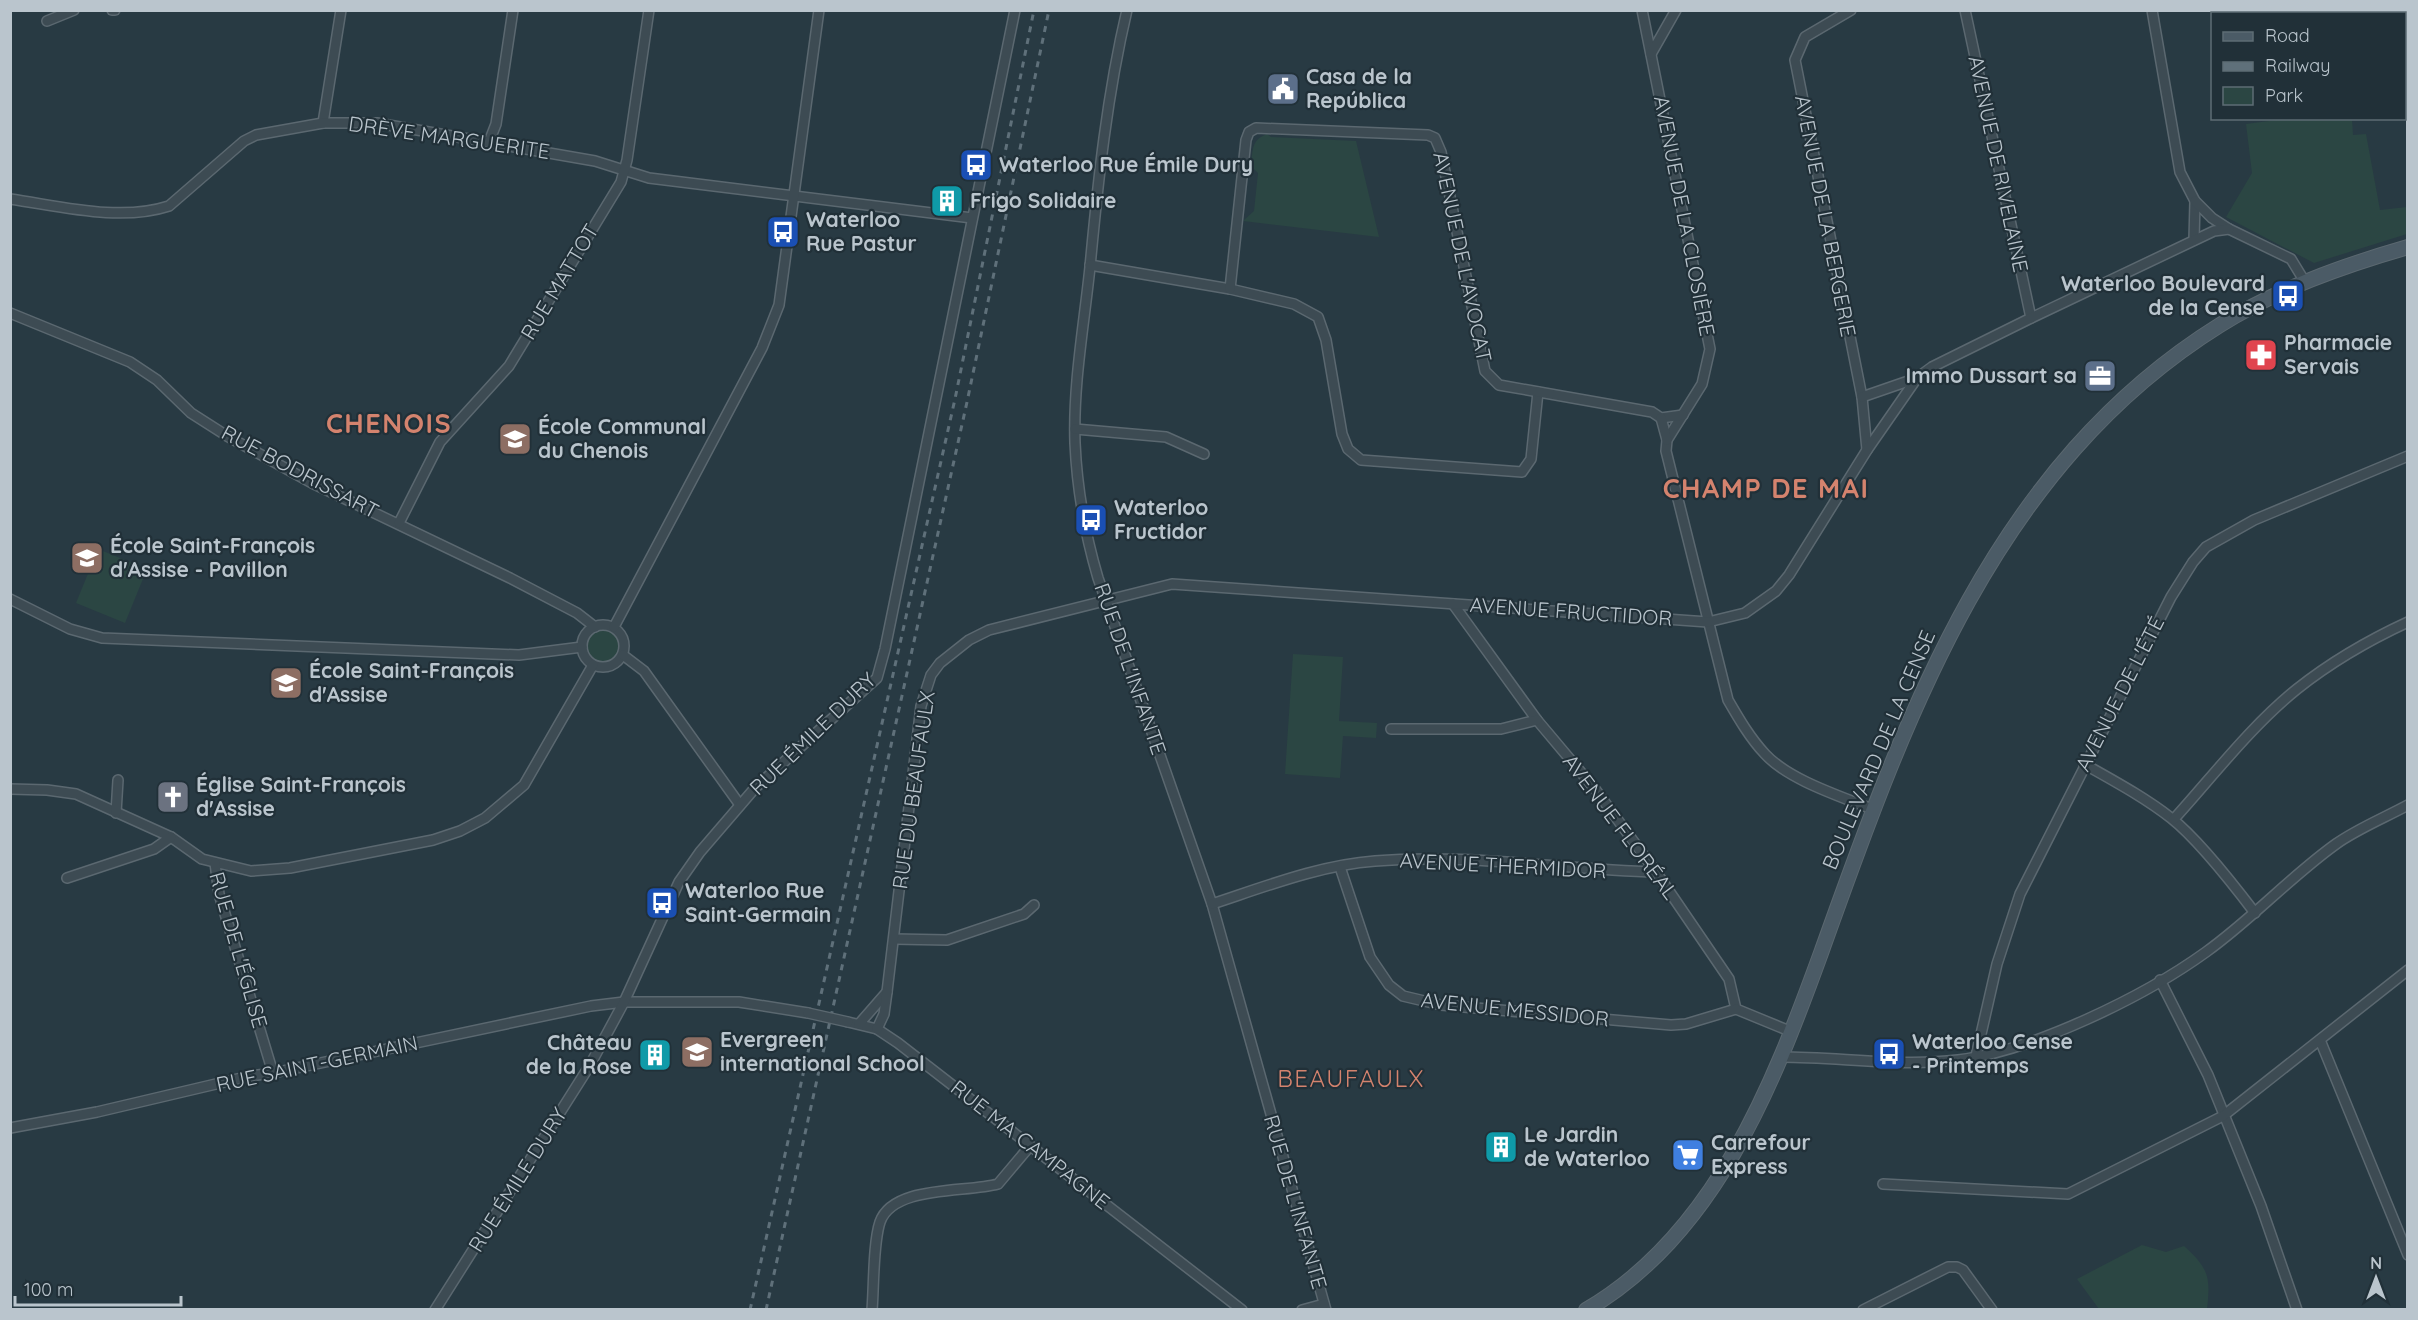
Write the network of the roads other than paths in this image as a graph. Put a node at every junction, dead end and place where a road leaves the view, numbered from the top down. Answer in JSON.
{"nodes":[{"id":1,"x":74,"y":10,"type":"edge"},
{"id":2,"x":341,"y":10,"type":"edge"},
{"id":3,"x":513,"y":10,"type":"edge"},
{"id":4,"x":649,"y":10,"type":"edge"},
{"id":5,"x":819,"y":10,"type":"edge"},
{"id":6,"x":1015,"y":10,"type":"edge"},
{"id":7,"x":1127,"y":10,"type":"edge"},
{"id":8,"x":1642,"y":10,"type":"edge"},
{"id":9,"x":1676,"y":10,"type":"edge"},
{"id":10,"x":1851,"y":10,"type":"edge"},
{"id":11,"x":1965,"y":10,"type":"edge"},
{"id":12,"x":2152,"y":10,"type":"edge"},
{"id":13,"x":47,"y":21,"type":"dead end"},
{"id":14,"x":1651,"y":54,"type":"junction"},
{"id":15,"x":323,"y":123,"type":"junction"},
{"id":16,"x":489,"y":142,"type":"junction"},
{"id":17,"x":625,"y":172,"type":"junction"},
{"id":18,"x":794,"y":196,"type":"junction"},
{"id":19,"x":10,"y":199,"type":"edge"},
{"id":20,"x":2195,"y":201,"type":"junction"},
{"id":21,"x":972,"y":218,"type":"junction"},
{"id":22,"x":2229,"y":229,"type":"junction"},
{"id":23,"x":2194,"y":240,"type":"junction"},
{"id":24,"x":2408,"y":248,"type":"edge"},
{"id":25,"x":1090,"y":265,"type":"junction"},
{"id":26,"x":2305,"y":282,"type":"junction"},
{"id":27,"x":1230,"y":289,"type":"junction"},
{"id":28,"x":10,"y":312,"type":"edge"},
{"id":29,"x":2031,"y":318,"type":"junction"},
{"id":30,"x":1917,"y":378,"type":"junction"},
{"id":31,"x":1538,"y":392,"type":"junction"},
{"id":32,"x":1862,"y":397,"type":"junction"},
{"id":33,"x":1683,"y":415,"type":"junction"},
{"id":34,"x":1661,"y":418,"type":"junction"},
{"id":35,"x":1075,"y":429,"type":"junction"},
{"id":36,"x":1667,"y":440,"type":"junction"},
{"id":37,"x":1867,"y":450,"type":"junction"},
{"id":38,"x":1204,"y":454,"type":"dead end"},
{"id":39,"x":2408,"y":456,"type":"edge"},
{"id":40,"x":399,"y":523,"type":"junction"},
{"id":41,"x":10,"y":599,"type":"edge"},
{"id":42,"x":1105,"y":600,"type":"junction"},
{"id":43,"x":1453,"y":603,"type":"junction"},
{"id":44,"x":1708,"y":622,"type":"junction"},
{"id":45,"x":2408,"y":622,"type":"edge"},
{"id":46,"x":595,"y":627,"type":"junction"},
{"id":47,"x":614,"y":627,"type":"junction"},
{"id":48,"x":582,"y":647,"type":"junction"},
{"id":49,"x":623,"y":655,"type":"junction"},
{"id":50,"x":593,"y":665,"type":"junction"},
{"id":51,"x":1537,"y":720,"type":"junction"},
{"id":52,"x":1391,"y":729,"type":"dead end"},
{"id":53,"x":2084,"y":764,"type":"junction"},
{"id":54,"x":118,"y":780,"type":"dead end"},
{"id":55,"x":10,"y":789,"type":"edge"},
{"id":56,"x":740,"y":805,"type":"junction"},
{"id":57,"x":2408,"y":805,"type":"edge"},
{"id":58,"x":1872,"y":809,"type":"junction"},
{"id":59,"x":116,"y":813,"type":"junction"},
{"id":60,"x":2174,"y":819,"type":"junction"},
{"id":61,"x":171,"y":837,"type":"junction"},
{"id":62,"x":215,"y":863,"type":"junction"},
{"id":63,"x":1340,"y":867,"type":"junction"},
{"id":64,"x":1656,"y":872,"type":"junction"},
{"id":65,"x":67,"y":878,"type":"dead end"},
{"id":66,"x":1212,"y":903,"type":"junction"},
{"id":67,"x":1034,"y":905,"type":"dead end"},
{"id":68,"x":2255,"y":913,"type":"junction"},
{"id":69,"x":894,"y":939,"type":"junction"},
{"id":70,"x":2408,"y":970,"type":"edge"},
{"id":71,"x":2160,"y":980,"type":"junction"},
{"id":72,"x":887,"y":992,"type":"junction"},
{"id":73,"x":624,"y":1002,"type":"junction"},
{"id":74,"x":1736,"y":1009,"type":"junction"},
{"id":75,"x":854,"y":1023,"type":"junction"},
{"id":76,"x":877,"y":1029,"type":"junction"},
{"id":77,"x":1792,"y":1032,"type":"junction"},
{"id":78,"x":2320,"y":1040,"type":"junction"},
{"id":79,"x":1976,"y":1056,"type":"junction"},
{"id":80,"x":1781,"y":1057,"type":"junction"},
{"id":81,"x":273,"y":1073,"type":"junction"},
{"id":82,"x":2223,"y":1116,"type":"junction"},
{"id":83,"x":10,"y":1128,"type":"edge"},
{"id":84,"x":1030,"y":1146,"type":"junction"},
{"id":85,"x":1883,"y":1184,"type":"dead end"},
{"id":86,"x":2408,"y":1255,"type":"edge"},
{"id":87,"x":1325,"y":1307,"type":"edge"},
{"id":88,"x":435,"y":1310,"type":"edge"},
{"id":89,"x":872,"y":1310,"type":"edge"},
{"id":90,"x":1242,"y":1310,"type":"edge"},
{"id":91,"x":1302,"y":1310,"type":"edge"},
{"id":92,"x":1586,"y":1310,"type":"edge"},
{"id":93,"x":1863,"y":1310,"type":"edge"},
{"id":94,"x":1992,"y":1310,"type":"edge"},
{"id":95,"x":2297,"y":1310,"type":"edge"}],
"edges":[{"from":1,"to":13,"type":"street"},
{"from":2,"to":15,"type":"street"},
{"from":3,"to":16,"type":"street"},
{"from":4,"to":17,"type":"street","name":"RUE MATTOT"},
{"from":5,"to":18,"type":"street"},
{"from":6,"to":21,"type":"street","name":"RUE ÉMILE DURY"},
{"from":7,"to":25,"type":"street","name":"RUE DE L'INFANTE"},
{"from":8,"to":14,"type":"street","name":"AVENUE DE LA CLOSIÈRE"},
{"from":9,"to":14,"type":"street"},
{"from":10,"to":32,"type":"street","name":"AVENUE DE LA BERGERIE"},
{"from":11,"to":29,"type":"street","name":"AVENUE DE RIVELAINE"},
{"from":12,"to":20,"type":"street"},
{"from":14,"to":33,"type":"street","name":"AVENUE DE LA CLOSIÈRE"},
{"from":15,"to":16,"type":"street","name":"DRÈVE MARGUERITE"},
{"from":15,"to":19,"type":"street","name":"DRÈVE MARGUERITE"},
{"from":16,"to":17,"type":"street","name":"DRÈVE MARGUERITE"},
{"from":17,"to":18,"type":"street","name":"DRÈVE MARGUERITE"},
{"from":17,"to":40,"type":"street","name":"RUE MATTOT"},
{"from":18,"to":21,"type":"street","name":"DRÈVE MARGUERITE"},
{"from":18,"to":47,"type":"street"},
{"from":20,"to":22,"type":"street"},
{"from":20,"to":23,"type":"street"},
{"from":21,"to":56,"type":"street","name":"RUE ÉMILE DURY"},
{"from":22,"to":23,"type":"street","name":"AVENUE FRUCTIDOR"},
{"from":22,"to":26,"type":"street"},
{"from":23,"to":29,"type":"street","name":"AVENUE FRUCTIDOR"},
{"from":24,"to":26,"type":"main road","name":"BOULEVARD DE LA CENSE"},
{"from":25,"to":27,"type":"street"},
{"from":25,"to":35,"type":"street","name":"RUE DE L'INFANTE"},
{"from":26,"to":58,"type":"main road","name":"BOULEVARD DE LA CENSE"},
{"from":27,"to":31,"type":"street"},
{"from":27,"to":31,"type":"street","name":"AVENUE DE L'AVOCAT"},
{"from":28,"to":40,"type":"street","name":"RUE BODRISSART"},
{"from":29,"to":30,"type":"street","name":"AVENUE FRUCTIDOR"},
{"from":30,"to":32,"type":"street","name":"AVENUE FRUCTIDOR"},
{"from":30,"to":37,"type":"street","name":"AVENUE FRUCTIDOR"},
{"from":31,"to":34,"type":"street","name":"AVENUE DE L'AVOCAT"},
{"from":32,"to":37,"type":"street","name":"AVENUE DE LA BERGERIE"},
{"from":33,"to":34,"type":"street","name":"AVENUE DE L'AVOCAT"},
{"from":33,"to":36,"type":"street","name":"AVENUE DE LA CLOSIÈRE"},
{"from":34,"to":36,"type":"street"},
{"from":35,"to":38,"type":"street"},
{"from":35,"to":42,"type":"street","name":"RUE DE L'INFANTE"},
{"from":36,"to":44,"type":"street"},
{"from":37,"to":44,"type":"street","name":"AVENUE FRUCTIDOR"},
{"from":39,"to":53,"type":"street","name":"AVENUE DE L'ÉTÉ"},
{"from":40,"to":46,"type":"street","name":"RUE BODRISSART"},
{"from":41,"to":48,"type":"street"},
{"from":42,"to":43,"type":"street","name":"AVENUE FRUCTIDOR"},
{"from":42,"to":66,"type":"street","name":"RUE DE L'INFANTE"},
{"from":42,"to":69,"type":"street","name":"RUE DU BEAUFAULX"},
{"from":43,"to":44,"type":"street","name":"AVENUE FRUCTIDOR"},
{"from":43,"to":51,"type":"street","name":"AVENUE FLORÉAL"},
{"from":44,"to":58,"type":"street"},
{"from":45,"to":60,"type":"street"},
{"from":46,"to":47,"type":"street"},
{"from":46,"to":48,"type":"street"},
{"from":47,"to":49,"type":"street"},
{"from":48,"to":50,"type":"street"},
{"from":49,"to":50,"type":"street"},
{"from":49,"to":56,"type":"street"},
{"from":50,"to":62,"type":"street"},
{"from":51,"to":52,"type":"street"},
{"from":51,"to":64,"type":"street","name":"AVENUE FLORÉAL"},
{"from":53,"to":60,"type":"street"},
{"from":53,"to":79,"type":"street","name":"AVENUE DE L'ÉTÉ"},
{"from":54,"to":59,"type":"street"},
{"from":55,"to":59,"type":"street","name":"RUE DE L'ÉGLISE"},
{"from":56,"to":73,"type":"street","name":"RUE ÉMILE DURY"},
{"from":57,"to":68,"type":"street"},
{"from":58,"to":77,"type":"main road","name":"BOULEVARD DE LA CENSE"},
{"from":59,"to":61,"type":"street","name":"RUE DE L'ÉGLISE"},
{"from":60,"to":68,"type":"street"},
{"from":61,"to":62,"type":"street","name":"RUE DE L'ÉGLISE"},
{"from":61,"to":65,"type":"street"},
{"from":62,"to":81,"type":"street","name":"RUE DE L'ÉGLISE"},
{"from":63,"to":64,"type":"street","name":"AVENUE THERMIDOR"},
{"from":63,"to":66,"type":"street","name":"AVENUE THERMIDOR"},
{"from":63,"to":74,"type":"street","name":"AVENUE MESSIDOR"},
{"from":64,"to":74,"type":"street","name":"AVENUE FLORÉAL"},
{"from":66,"to":87,"type":"street","name":"RUE DE L'INFANTE"},
{"from":67,"to":69,"type":"street"},
{"from":68,"to":71,"type":"street"},
{"from":69,"to":72,"type":"street","name":"RUE DU BEAUFAULX"},
{"from":70,"to":78,"type":"street"},
{"from":71,"to":79,"type":"street"},
{"from":71,"to":82,"type":"street"},
{"from":72,"to":75,"type":"street"},
{"from":72,"to":76,"type":"street","name":"RUE DU BEAUFAULX"},
{"from":73,"to":75,"type":"street","name":"RUE MA CAMPAGNE","bridge":true},
{"from":73,"to":81,"type":"street","name":"RUE SAINT-GERMAIN"},
{"from":73,"to":88,"type":"street","name":"RUE ÉMILE DURY"},
{"from":74,"to":77,"type":"street"},
{"from":75,"to":76,"type":"street","name":"RUE MA CAMPAGNE"},
{"from":76,"to":84,"type":"street","name":"RUE MA CAMPAGNE"},
{"from":77,"to":80,"type":"main road","name":"BOULEVARD DE LA CENSE"},
{"from":78,"to":82,"type":"street"},
{"from":78,"to":86,"type":"street"},
{"from":79,"to":80,"type":"street"},
{"from":80,"to":92,"type":"main road","name":"BOULEVARD DE LA CENSE"},
{"from":81,"to":83,"type":"street","name":"RUE SAINT-GERMAIN"},
{"from":82,"to":85,"type":"street"},
{"from":82,"to":95,"type":"street"},
{"from":84,"to":89,"type":"street"},
{"from":84,"to":90,"type":"street","name":"RUE MA CAMPAGNE"},
{"from":87,"to":91,"type":"street"},
{"from":93,"to":94,"type":"street"}]}
